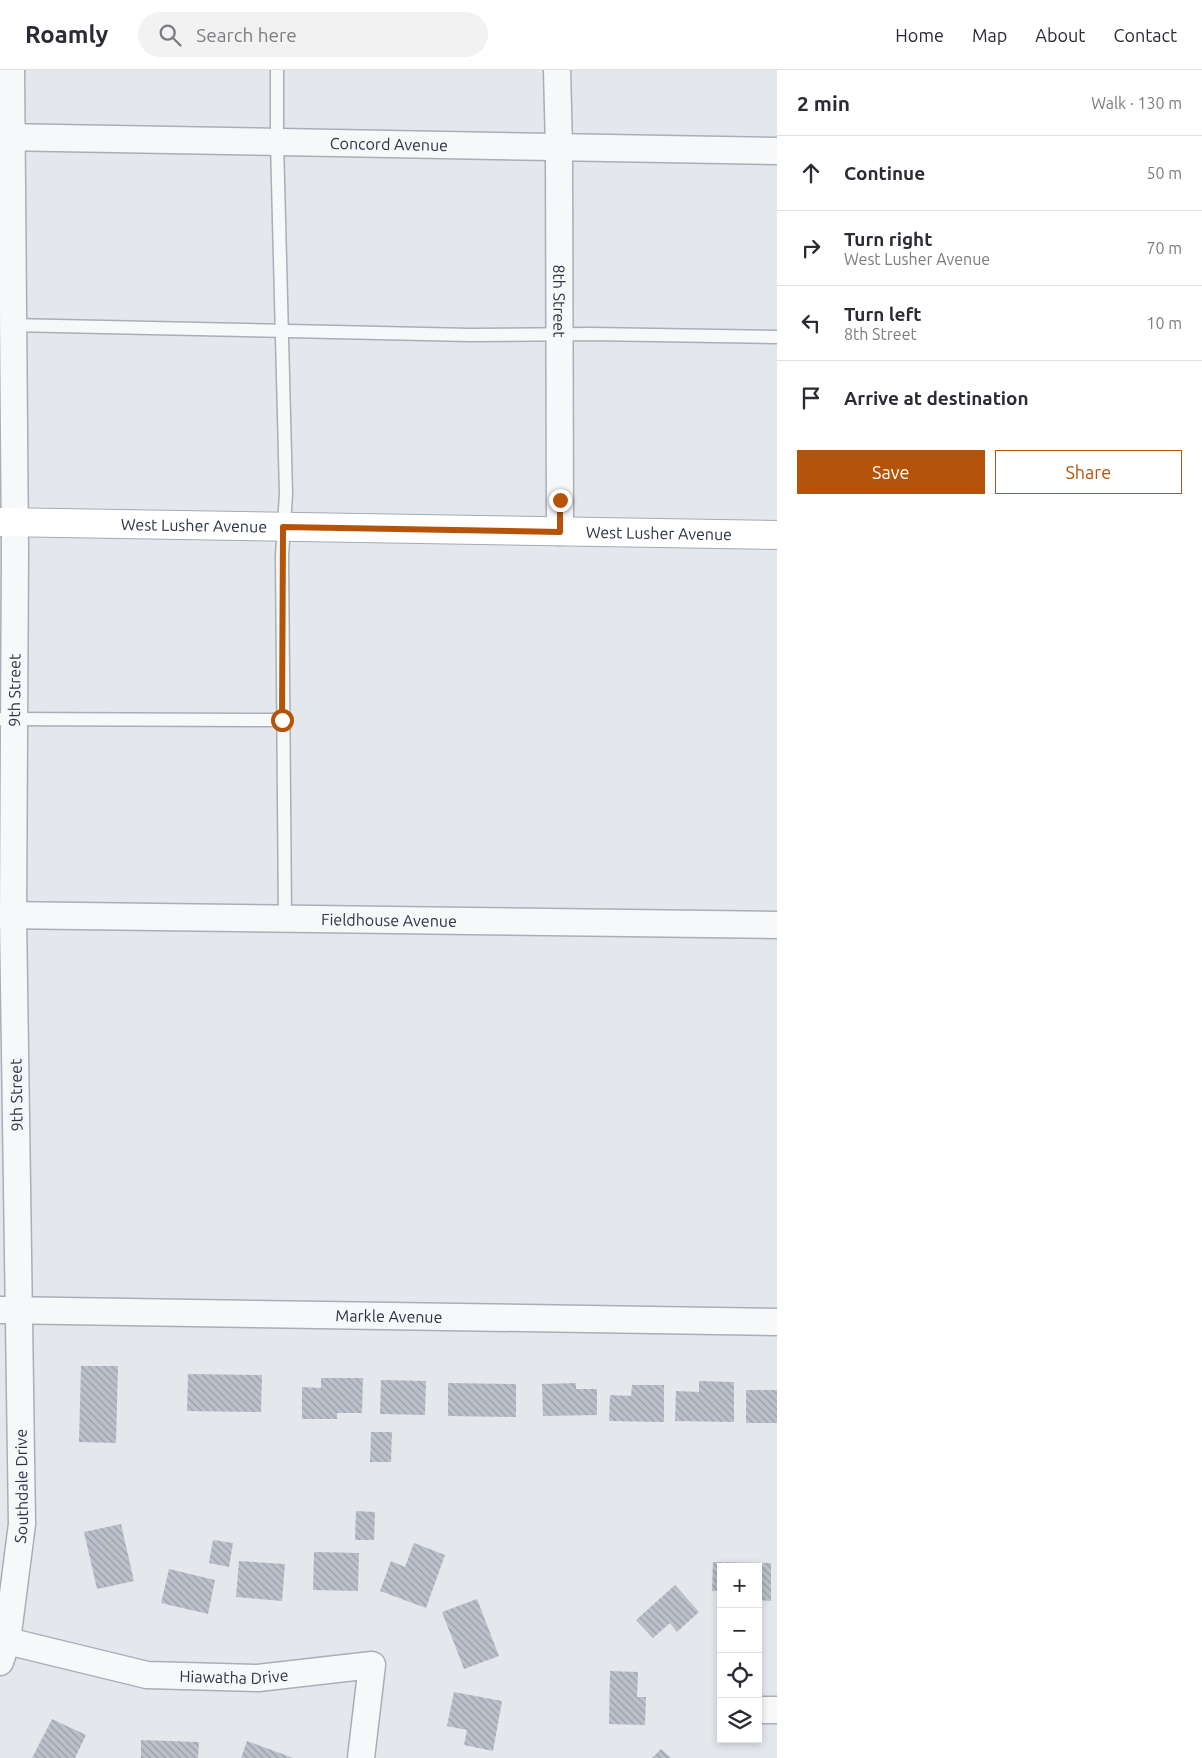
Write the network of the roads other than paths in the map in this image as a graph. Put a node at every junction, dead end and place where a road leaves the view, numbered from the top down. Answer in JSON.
{"nodes":[{"id":1,"x":11,"y":70,"type":"edge"},
{"id":2,"x":277,"y":70,"type":"edge"},
{"id":3,"x":557,"y":70,"type":"edge"},
{"id":4,"x":6,"y":137,"type":"edge"},
{"id":5,"x":277,"y":142,"type":"junction"},
{"id":6,"x":559,"y":147,"type":"junction"},
{"id":7,"x":777,"y":151,"type":"edge"},
{"id":8,"x":7,"y":325,"type":"edge"},
{"id":9,"x":282,"y":330,"type":"junction"},
{"id":10,"x":560,"y":334,"type":"junction"},
{"id":11,"x":777,"y":338,"type":"edge"},
{"id":12,"x":7,"y":522,"type":"edge"},
{"id":13,"x":283,"y":527,"type":"junction"},
{"id":14,"x":560,"y":532,"type":"junction"},
{"id":15,"x":777,"y":535,"type":"edge"},
{"id":16,"x":7,"y":719,"type":"edge"},
{"id":17,"x":282,"y":720,"type":"junction"},
{"id":18,"x":7,"y":916,"type":"edge"},
{"id":19,"x":285,"y":919,"type":"junction"},
{"id":20,"x":777,"y":925,"type":"edge"},
{"id":21,"x":10,"y":1310,"type":"edge"},
{"id":22,"x":777,"y":1322,"type":"edge"},
{"id":23,"x":4,"y":1651,"type":"edge"},
{"id":24,"x":762,"y":1710,"type":"edge"},
{"id":25,"x":777,"y":1710,"type":"edge"},
{"id":26,"x":360,"y":1758,"type":"edge"}],
"edges":[{"from":1,"to":4,"type":"street","name":"9th Street"},
{"from":2,"to":5,"type":"lane"},
{"from":3,"to":6,"type":"street","name":"8th Street"},
{"from":4,"to":5,"type":"street","name":"Concord Avenue"},
{"from":4,"to":8,"type":"street","name":"9th Street"},
{"from":5,"to":6,"type":"street","name":"Concord Avenue"},
{"from":5,"to":9,"type":"lane"},
{"from":6,"to":7,"type":"street","name":"Concord Avenue"},
{"from":6,"to":10,"type":"street","name":"8th Street"},
{"from":8,"to":9,"type":"lane"},
{"from":8,"to":12,"type":"street","name":"9th Street"},
{"from":9,"to":10,"type":"lane"},
{"from":9,"to":13,"type":"lane"},
{"from":10,"to":11,"type":"lane"},
{"from":10,"to":14,"type":"street","name":"8th Street"},
{"from":12,"to":13,"type":"main road","name":"West Lusher Avenue"},
{"from":12,"to":16,"type":"street","name":"9th Street"},
{"from":13,"to":14,"type":"main road","name":"West Lusher Avenue"},
{"from":13,"to":17,"type":"lane"},
{"from":14,"to":15,"type":"main road","name":"West Lusher Avenue"},
{"from":16,"to":17,"type":"lane"},
{"from":16,"to":18,"type":"street","name":"9th Street"},
{"from":17,"to":19,"type":"lane"},
{"from":18,"to":19,"type":"street","name":"Fieldhouse Avenue"},
{"from":18,"to":21,"type":"street","name":"9th Street"},
{"from":19,"to":20,"type":"street","name":"Fieldhouse Avenue"},
{"from":21,"to":22,"type":"street","name":"Markle Avenue"},
{"from":21,"to":23,"type":"street","name":"Southdale Drive"},
{"from":23,"to":26,"type":"street","name":"Hiawatha Drive"},
{"from":24,"to":25,"type":"street"}]}
